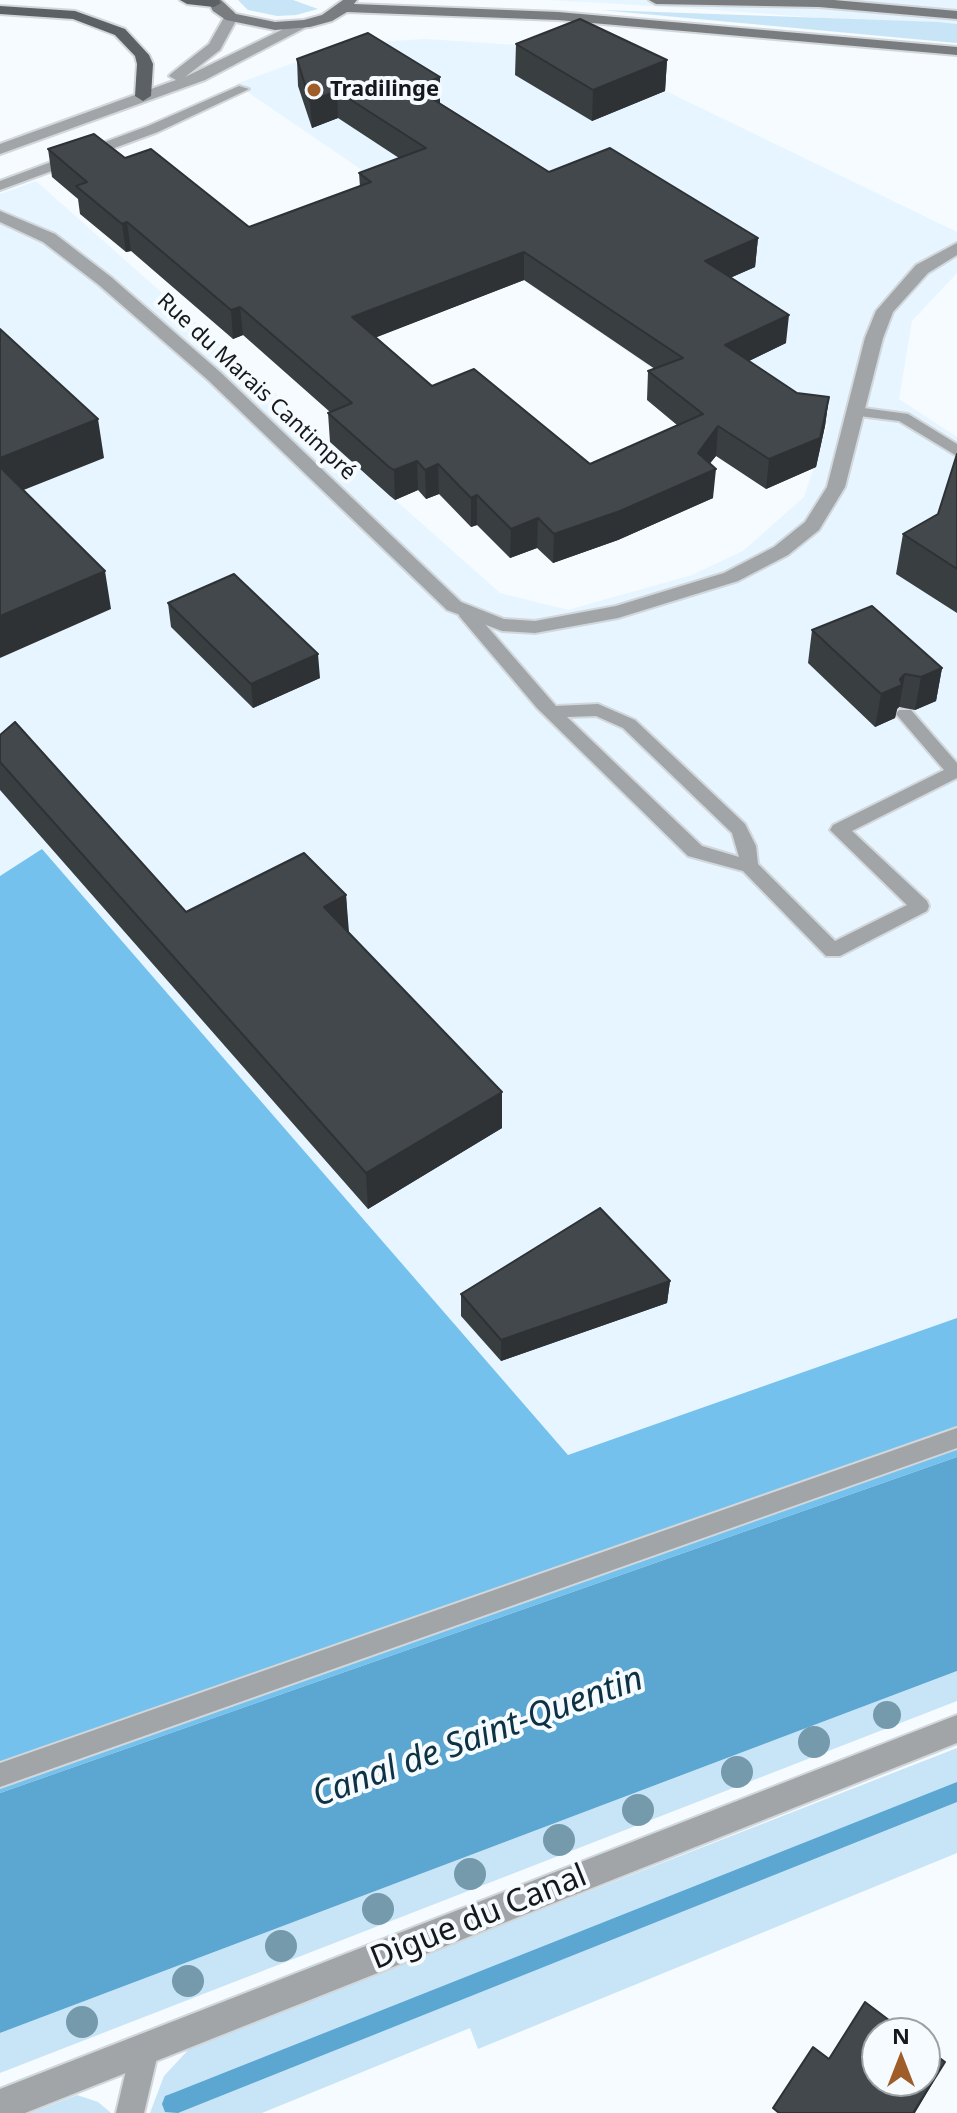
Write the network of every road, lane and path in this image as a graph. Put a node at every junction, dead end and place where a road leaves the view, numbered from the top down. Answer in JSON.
{"nodes":[{"id":1,"x":187,"y":0,"type":"edge"},
{"id":2,"x":656,"y":0,"type":"edge"},
{"id":3,"x":214,"y":1,"type":"edge"},
{"id":4,"x":347,"y":4,"type":"edge"},
{"id":5,"x":0,"y":10,"type":"edge"},
{"id":6,"x":957,"y":15,"type":"edge"},
{"id":7,"x":231,"y":17,"type":"junction"},
{"id":8,"x":305,"y":24,"type":"junction"},
{"id":9,"x":957,"y":51,"type":"edge"},
{"id":10,"x":167,"y":86,"type":"junction"},
{"id":11,"x":243,"y":89,"type":"dead end"},
{"id":12,"x":143,"y":96,"type":"junction"},
{"id":13,"x":0,"y":149,"type":"edge"},
{"id":14,"x":0,"y":186,"type":"edge"},
{"id":15,"x":0,"y":216,"type":"edge"},
{"id":16,"x":957,"y":248,"type":"edge"},
{"id":17,"x":856,"y":412,"type":"junction"},
{"id":18,"x":957,"y":451,"type":"edge"},
{"id":19,"x":466,"y":613,"type":"junction"},
{"id":20,"x":552,"y":712,"type":"junction"},
{"id":21,"x":905,"y":714,"type":"edge"},
{"id":22,"x":749,"y":866,"type":"junction"},
{"id":23,"x":957,"y":1438,"type":"edge"},
{"id":24,"x":957,"y":1729,"type":"edge"},
{"id":25,"x":0,"y":1775,"type":"edge"},
{"id":26,"x":145,"y":2049,"type":"junction"},
{"id":27,"x":0,"y":2106,"type":"edge"},
{"id":28,"x":130,"y":2113,"type":"edge"}],
"edges":[{"from":1,"to":3,"type":"main road"},
{"from":2,"to":6,"type":"main road"},
{"from":3,"to":7,"type":"main road"},
{"from":4,"to":8,"type":"main road"},
{"from":4,"to":9,"type":"main road"},
{"from":5,"to":12,"type":"main road"},
{"from":7,"to":8,"type":"main road"},
{"from":7,"to":10,"type":"street"},
{"from":8,"to":10,"type":"street"},
{"from":10,"to":12,"type":"street"},
{"from":11,"to":14,"type":"lane"},
{"from":12,"to":13,"type":"street"},
{"from":15,"to":19,"type":"street","name":"Rue du Marais Cantimpré"},
{"from":16,"to":17,"type":"street","name":"Rue du Marais Cantimpré"},
{"from":17,"to":18,"type":"lane"},
{"from":17,"to":19,"type":"street","name":"Rue du Marais Cantimpré"},
{"from":19,"to":20,"type":"lane"},
{"from":20,"to":22,"type":"lane"},
{"from":20,"to":22,"type":"lane"},
{"from":21,"to":22,"type":"lane"},
{"from":23,"to":25,"type":"lane"},
{"from":24,"to":26,"type":"street","name":"Digue du Canal"},
{"from":26,"to":27,"type":"street","name":"Digue du Canal"},
{"from":26,"to":28,"type":"lane"}]}
